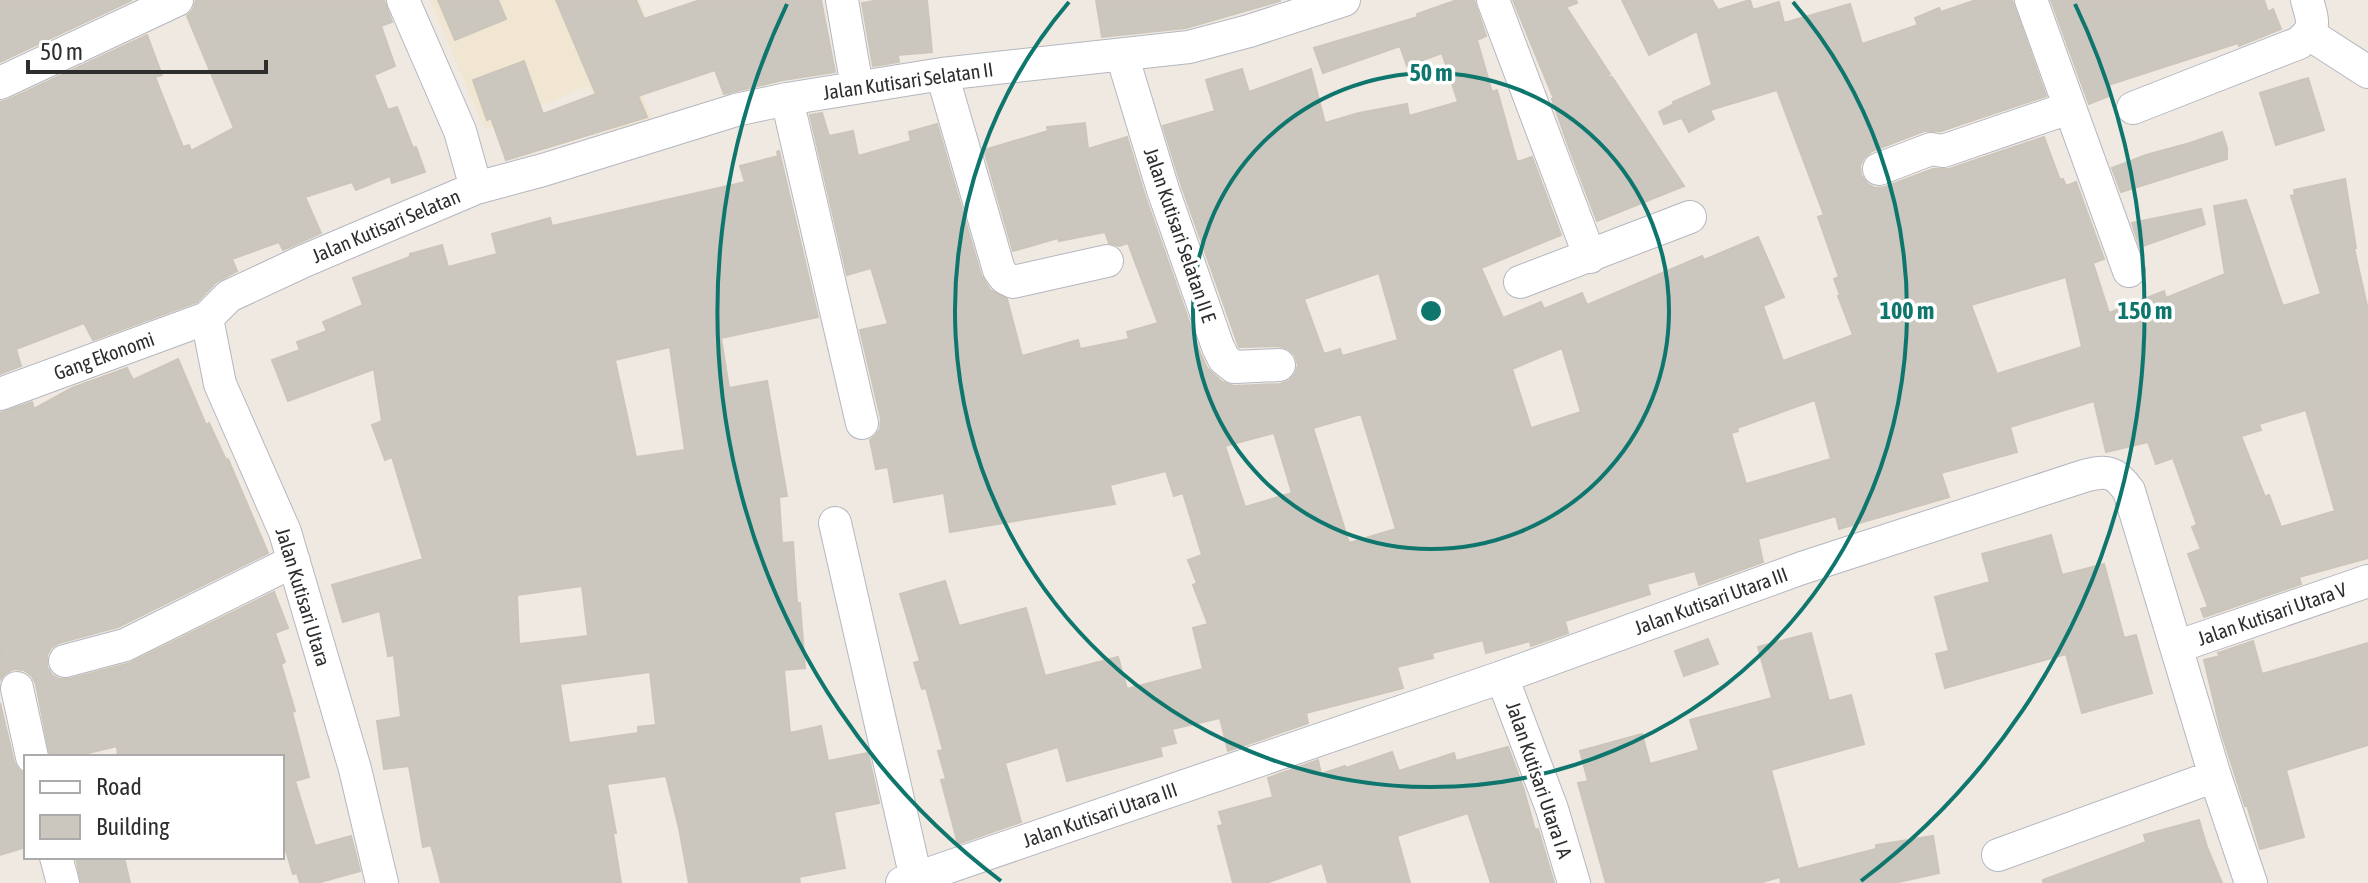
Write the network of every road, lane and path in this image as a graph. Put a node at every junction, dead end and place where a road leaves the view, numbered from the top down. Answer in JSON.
{"nodes":[{"id":1,"x":177,"y":0,"type":"edge"},
{"id":2,"x":403,"y":0,"type":"edge"},
{"id":3,"x":842,"y":0,"type":"edge"},
{"id":4,"x":1344,"y":0,"type":"edge"},
{"id":5,"x":1493,"y":0,"type":"edge"},
{"id":6,"x":2031,"y":0,"type":"edge"},
{"id":7,"x":2307,"y":0,"type":"edge"},
{"id":8,"x":2309,"y":34,"type":"junction"},
{"id":9,"x":1122,"y":55,"type":"junction"},
{"id":10,"x":2368,"y":72,"type":"edge"},
{"id":11,"x":942,"y":74,"type":"junction"},
{"id":12,"x":0,"y":83,"type":"edge"},
{"id":13,"x":857,"y":87,"type":"junction"},
{"id":14,"x":787,"y":99,"type":"junction"},
{"id":15,"x":2069,"y":108,"type":"junction"},
{"id":16,"x":2133,"y":108,"type":"dead end"},
{"id":17,"x":1879,"y":169,"type":"dead end"},
{"id":18,"x":476,"y":188,"type":"junction"},
{"id":19,"x":1690,"y":217,"type":"dead end"},
{"id":20,"x":1590,"y":257,"type":"junction"},
{"id":21,"x":1107,"y":261,"type":"dead end"},
{"id":22,"x":2129,"y":271,"type":"dead end"},
{"id":23,"x":1520,"y":282,"type":"dead end"},
{"id":24,"x":207,"y":318,"type":"junction"},
{"id":25,"x":1279,"y":365,"type":"dead end"},
{"id":26,"x":0,"y":394,"type":"edge"},
{"id":27,"x":862,"y":423,"type":"dead end"},
{"id":28,"x":835,"y":523,"type":"dead end"},
{"id":29,"x":294,"y":561,"type":"junction"},
{"id":30,"x":2368,"y":581,"type":"edge"},
{"id":31,"x":2176,"y":647,"type":"junction"},
{"id":32,"x":65,"y":661,"type":"dead end"},
{"id":33,"x":1502,"y":677,"type":"junction"},
{"id":34,"x":17,"y":688,"type":"dead end"},
{"id":35,"x":32,"y":755,"type":"edge"},
{"id":36,"x":2215,"y":776,"type":"junction"},
{"id":37,"x":1998,"y":855,"type":"dead end"},
{"id":38,"x":57,"y":859,"type":"edge"},
{"id":39,"x":912,"y":881,"type":"edge"},
{"id":40,"x":63,"y":883,"type":"edge"},
{"id":41,"x":382,"y":883,"type":"edge"},
{"id":42,"x":1574,"y":883,"type":"edge"},
{"id":43,"x":2251,"y":883,"type":"edge"}],
"edges":[{"from":1,"to":12,"type":"street"},
{"from":2,"to":18,"type":"street","name":"Jalan Kutisari Selatan"},
{"from":3,"to":13,"type":"street"},
{"from":4,"to":9,"type":"street","name":"Jalan Kutisari Selatan II"},
{"from":5,"to":20,"type":"street"},
{"from":6,"to":15,"type":"street"},
{"from":7,"to":8,"type":"street"},
{"from":8,"to":10,"type":"street"},
{"from":8,"to":16,"type":"street"},
{"from":9,"to":11,"type":"street","name":"Jalan Kutisari Selatan II"},
{"from":9,"to":25,"type":"street","name":"Jalan Kutisari Selatan II E"},
{"from":11,"to":13,"type":"street","name":"Jalan Kutisari Selatan II"},
{"from":11,"to":21,"type":"street"},
{"from":13,"to":14,"type":"street","name":"Jalan Kutisari Selatan II"},
{"from":14,"to":18,"type":"street","name":"Jalan Kutisari Selatan II"},
{"from":14,"to":27,"type":"street"},
{"from":15,"to":17,"type":"street"},
{"from":15,"to":22,"type":"street"},
{"from":18,"to":24,"type":"street","name":"Jalan Kutisari Selatan"},
{"from":19,"to":20,"type":"street"},
{"from":20,"to":23,"type":"street"},
{"from":24,"to":26,"type":"street","name":"Gang Ekonomi"},
{"from":24,"to":29,"type":"street","name":"Jalan Kutisari Utara"},
{"from":28,"to":39,"type":"street"},
{"from":29,"to":32,"type":"street"},
{"from":29,"to":41,"type":"street","name":"Jalan Kutisari Utara"},
{"from":30,"to":31,"type":"street","name":"Jalan Kutisari Utara V"},
{"from":31,"to":33,"type":"street","name":"Jalan Kutisari Utara III"},
{"from":31,"to":36,"type":"street","name":"Jalan Kutisari Utara III"},
{"from":33,"to":39,"type":"street","name":"Jalan Kutisari Utara III"},
{"from":33,"to":42,"type":"street","name":"Jalan Kutisari Utara I A"},
{"from":34,"to":35,"type":"street"},
{"from":36,"to":37,"type":"street"},
{"from":36,"to":43,"type":"street","name":"Jalan Kutisari Utara III"},
{"from":38,"to":40,"type":"street"}]}
